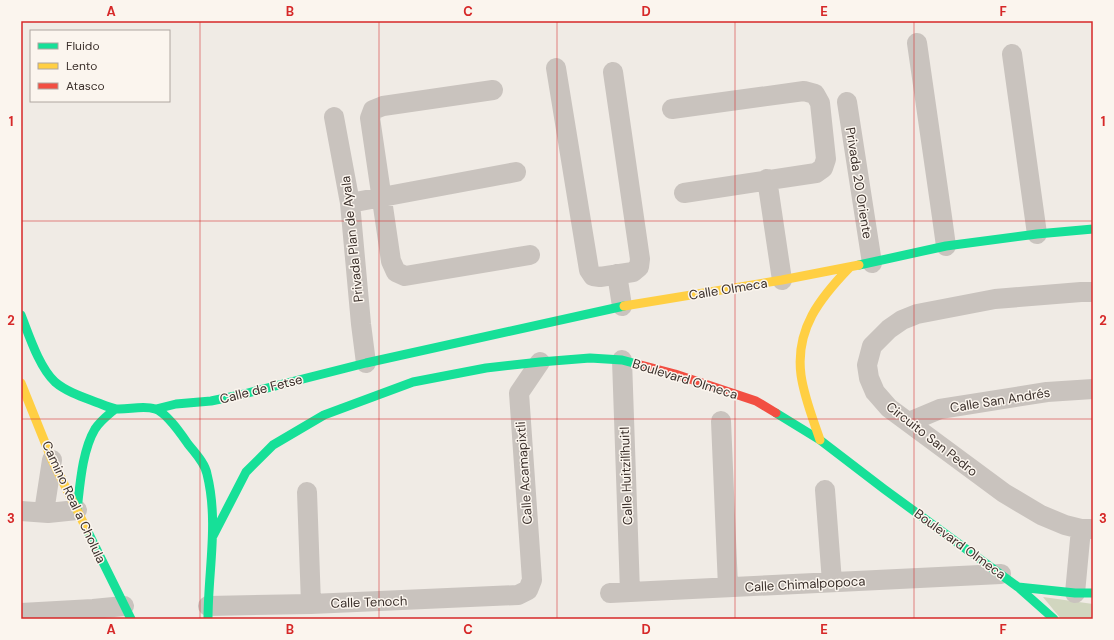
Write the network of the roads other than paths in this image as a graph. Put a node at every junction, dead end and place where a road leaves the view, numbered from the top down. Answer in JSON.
{"nodes":[{"id":1,"x":917,"y":43,"type":"dead end"},
{"id":2,"x":1012,"y":54,"type":"dead end"},
{"id":3,"x":556,"y":68,"type":"dead end"},
{"id":4,"x":613,"y":72,"type":"dead end"},
{"id":5,"x":493,"y":90,"type":"dead end"},
{"id":6,"x":846,"y":102,"type":"dead end"},
{"id":7,"x":672,"y":109,"type":"dead end"},
{"id":8,"x":334,"y":117,"type":"dead end"},
{"id":9,"x":516,"y":172,"type":"dead end"},
{"id":10,"x":767,"y":179,"type":"junction"},
{"id":11,"x":684,"y":192,"type":"dead end"},
{"id":12,"x":382,"y":196,"type":"junction"},
{"id":13,"x":350,"y":203,"type":"junction"},
{"id":14,"x":1093,"y":229,"type":"edge"},
{"id":15,"x":1037,"y":234,"type":"junction"},
{"id":16,"x":946,"y":246,"type":"junction"},
{"id":17,"x":530,"y":255,"type":"dead end"},
{"id":18,"x":872,"y":263,"type":"junction"},
{"id":19,"x":850,"y":267,"type":"junction"},
{"id":20,"x":617,"y":274,"type":"junction"},
{"id":21,"x":782,"y":280,"type":"junction"},
{"id":22,"x":1093,"y":292,"type":"edge"},
{"id":23,"x":622,"y":306,"type":"junction"},
{"id":24,"x":21,"y":315,"type":"edge"},
{"id":25,"x":622,"y":360,"type":"junction"},
{"id":26,"x":540,"y":362,"type":"junction"},
{"id":27,"x":366,"y":363,"type":"junction"},
{"id":28,"x":21,"y":383,"type":"edge"},
{"id":29,"x":1093,"y":388,"type":"edge"},
{"id":30,"x":115,"y":409,"type":"junction"},
{"id":31,"x":156,"y":409,"type":"junction"},
{"id":32,"x":721,"y":421,"type":"dead end"},
{"id":33,"x":909,"y":422,"type":"junction"},
{"id":34,"x":820,"y":440,"type":"junction"},
{"id":35,"x":52,"y":460,"type":"junction"},
{"id":36,"x":824,"y":490,"type":"dead end"},
{"id":37,"x":307,"y":492,"type":"dead end"},
{"id":38,"x":77,"y":510,"type":"junction"},
{"id":39,"x":21,"y":511,"type":"edge"},
{"id":40,"x":44,"y":512,"type":"junction"},
{"id":41,"x":1087,"y":529,"type":"edge"},
{"id":42,"x":214,"y":536,"type":"junction"},
{"id":43,"x":1001,"y":574,"type":"junction"},
{"id":44,"x":832,"y":582,"type":"junction"},
{"id":45,"x":728,"y":587,"type":"junction"},
{"id":46,"x":1018,"y":587,"type":"junction"},
{"id":47,"x":528,"y":590,"type":"joint"},
{"id":48,"x":630,"y":592,"type":"junction"},
{"id":49,"x":610,"y":593,"type":"dead end"},
{"id":50,"x":1084,"y":593,"type":"edge"},
{"id":51,"x":311,"y":604,"type":"junction"},
{"id":52,"x":127,"y":612,"type":"edge"},
{"id":53,"x":21,"y":613,"type":"edge"},
{"id":54,"x":208,"y":613,"type":"edge"},
{"id":55,"x":1054,"y":619,"type":"edge"}],
"edges":[{"from":1,"to":16,"type":"street"},
{"from":2,"to":15,"type":"street"},
{"from":3,"to":20,"type":"street"},
{"from":4,"to":20,"type":"street"},
{"from":5,"to":12,"type":"street"},
{"from":6,"to":18,"type":"street","name":"Privada 20 Oriente"},
{"from":7,"to":10,"type":"street"},
{"from":8,"to":13,"type":"street","name":"Privada Plan de Ayala"},
{"from":9,"to":12,"type":"street"},
{"from":10,"to":11,"type":"street"},
{"from":10,"to":21,"type":"street"},
{"from":12,"to":13,"type":"street"},
{"from":12,"to":17,"type":"street"},
{"from":13,"to":27,"type":"street","name":"Privada Plan de Ayala"},
{"from":14,"to":15,"type":"street","name":"Calle Olmeca"},
{"from":15,"to":16,"type":"street","name":"Calle Olmeca"},
{"from":16,"to":18,"type":"street","name":"Calle Olmeca"},
{"from":18,"to":19,"type":"street","name":"Calle Olmeca"},
{"from":19,"to":21,"type":"street","name":"Calle Olmeca"},
{"from":19,"to":34,"type":"street"},
{"from":20,"to":23,"type":"street"},
{"from":21,"to":23,"type":"street","name":"Calle Olmeca"},
{"from":22,"to":33,"type":"street","name":"Circuito San Pedro"},
{"from":23,"to":27,"type":"street","name":"Calle Olmeca"},
{"from":24,"to":30,"type":"street"},
{"from":25,"to":26,"type":"street","name":"Boulevard Olmeca"},
{"from":25,"to":34,"type":"street","name":"Boulevard Olmeca"},
{"from":25,"to":48,"type":"street","name":"Calle Huitzilíhuitl"},
{"from":26,"to":42,"type":"street","name":"Boulevard Olmeca"},
{"from":26,"to":47,"type":"street","name":"Calle Acamapixtli"},
{"from":27,"to":31,"type":"street","name":"Calle de Fetse"},
{"from":28,"to":35,"type":"street","name":"Camino Real a Cholula"},
{"from":29,"to":33,"type":"street","name":"Calle San Andrés"},
{"from":30,"to":31,"type":"street","name":"Calle de Fetse"},
{"from":30,"to":38,"type":"street"},
{"from":31,"to":42,"type":"street"},
{"from":32,"to":45,"type":"street"},
{"from":33,"to":41,"type":"street","name":"Circuito San Pedro"},
{"from":34,"to":43,"type":"street","name":"Boulevard Olmeca"},
{"from":35,"to":38,"type":"street","name":"Camino Real a Cholula"},
{"from":35,"to":40,"type":"street"},
{"from":36,"to":44,"type":"street"},
{"from":37,"to":51,"type":"street"},
{"from":38,"to":40,"type":"street"},
{"from":38,"to":52,"type":"street","name":"Camino Real a Cholula"},
{"from":39,"to":40,"type":"street"},
{"from":41,"to":50,"type":"street"},
{"from":42,"to":54,"type":"street"},
{"from":43,"to":44,"type":"street","name":"Calle Chimalpopoca"},
{"from":43,"to":46,"type":"street","name":"Boulevard Olmeca"},
{"from":44,"to":45,"type":"street","name":"Calle Chimalpopoca"},
{"from":45,"to":48,"type":"street","name":"Calle Chimalpopoca"},
{"from":46,"to":50,"type":"street"},
{"from":46,"to":55,"type":"street","name":"Boulevard Olmeca"},
{"from":47,"to":51,"type":"street","name":"Calle Tenoch"},
{"from":48,"to":49,"type":"street","name":"Calle Chimalpopoca"},
{"from":51,"to":54,"type":"street","name":"Calle Tenoch"},
{"from":52,"to":53,"type":"street"}]}
